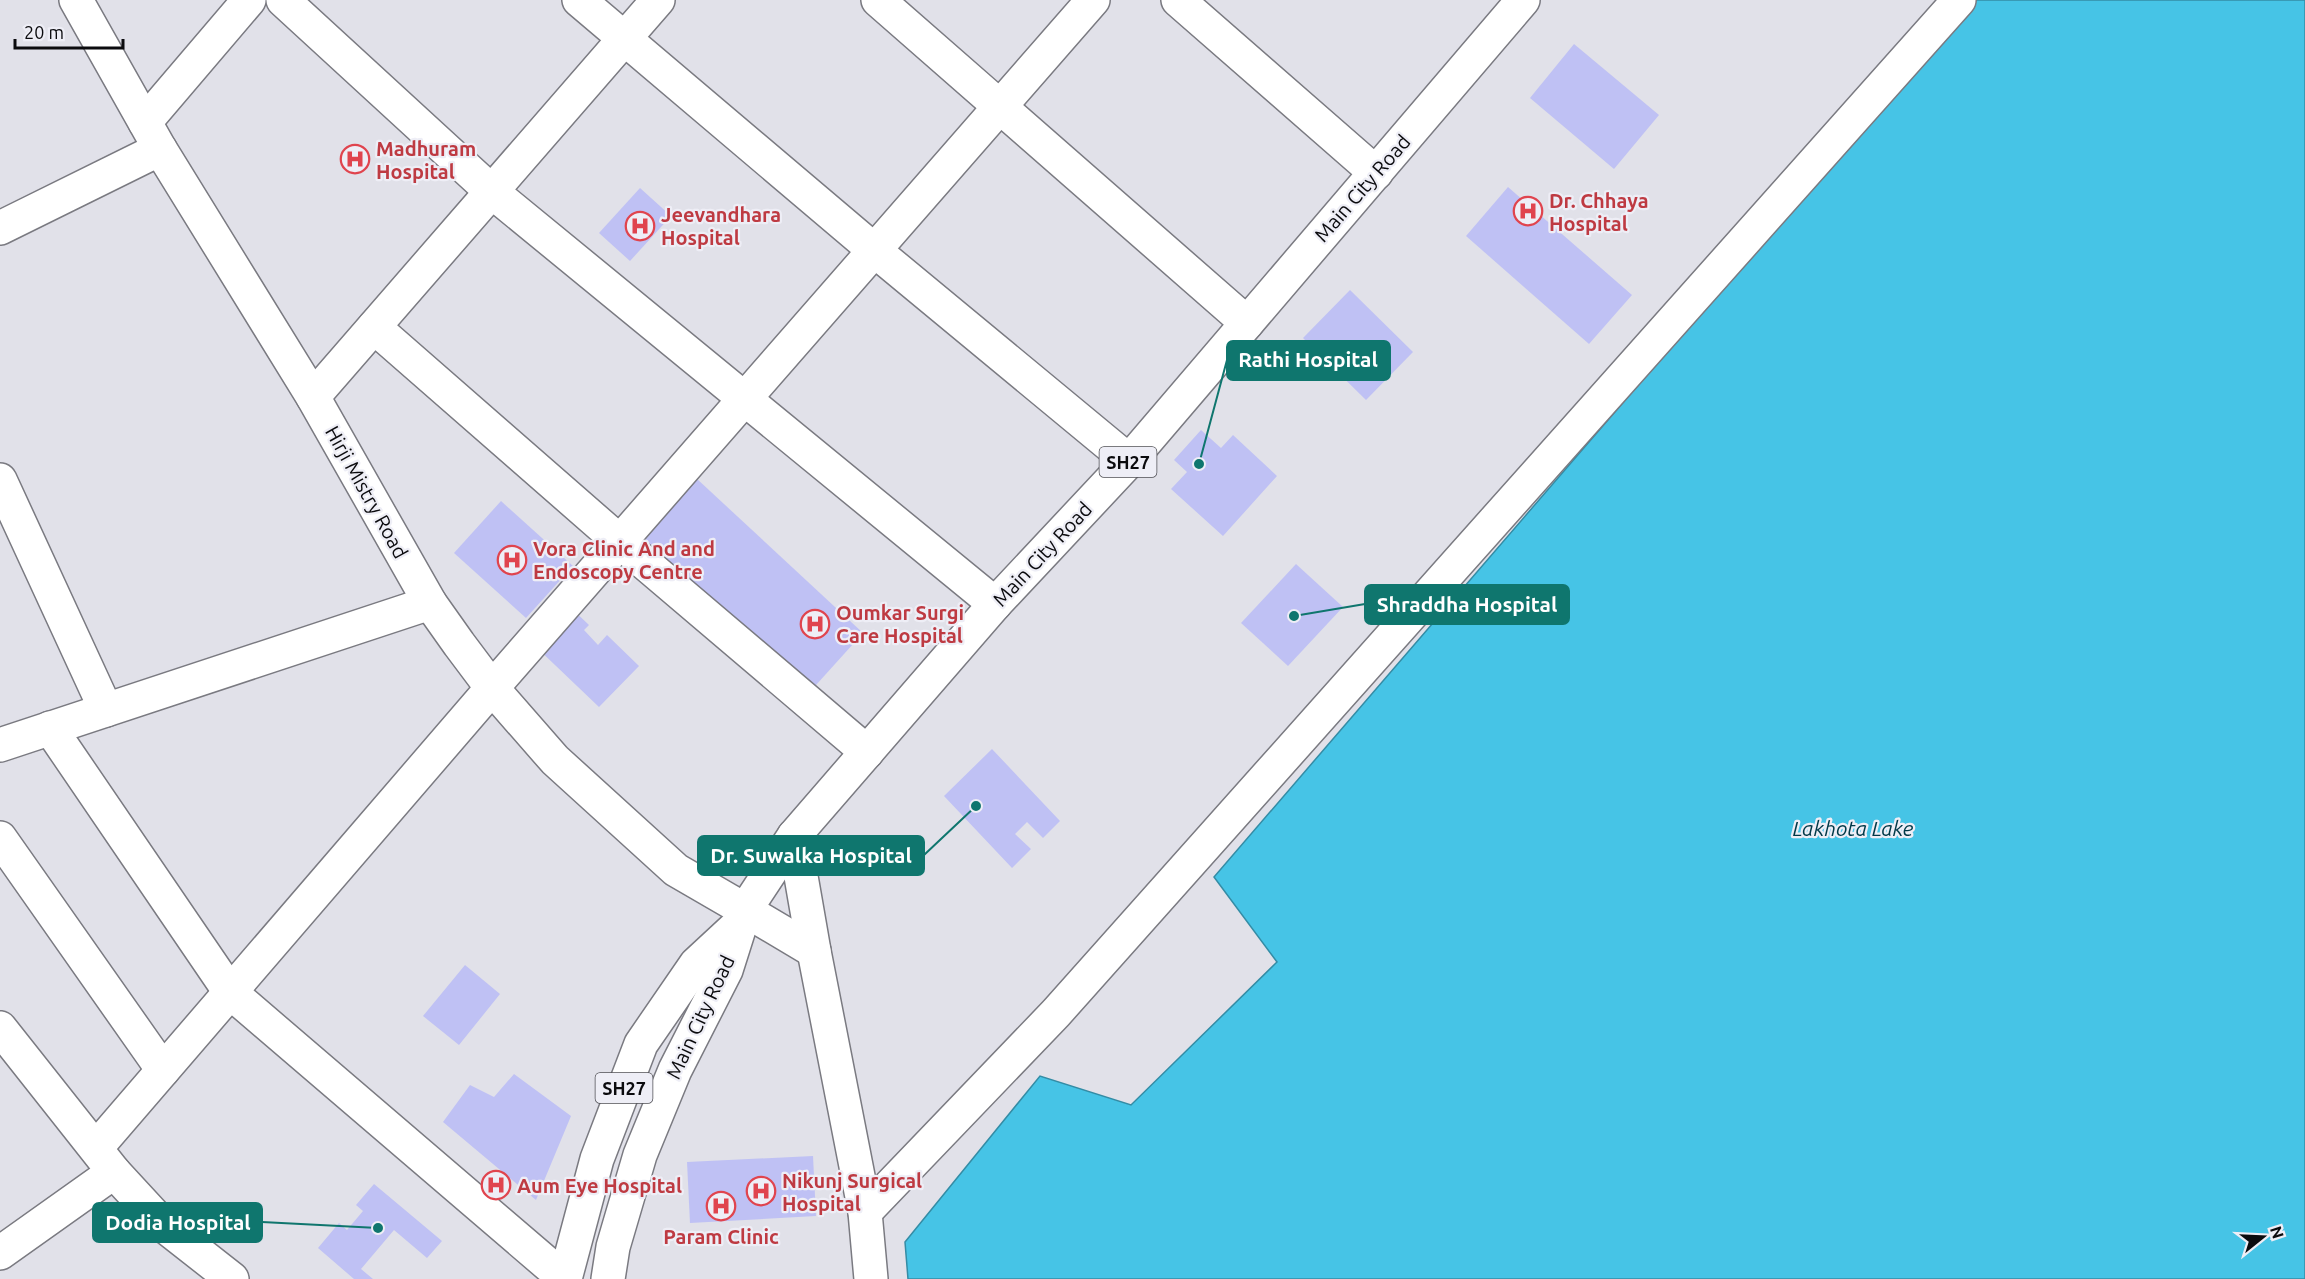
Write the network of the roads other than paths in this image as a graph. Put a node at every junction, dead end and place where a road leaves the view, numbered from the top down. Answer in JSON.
{"nodes":[{"id":1,"x":76,"y":0,"type":"edge"},
{"id":2,"x":283,"y":0,"type":"edge"},
{"id":3,"x":579,"y":0,"type":"edge"},
{"id":4,"x":658,"y":0,"type":"edge"},
{"id":5,"x":878,"y":0,"type":"edge"},
{"id":6,"x":1093,"y":0,"type":"edge"},
{"id":7,"x":1178,"y":0,"type":"edge"},
{"id":8,"x":1523,"y":0,"type":"edge"},
{"id":9,"x":1959,"y":0,"type":"edge"},
{"id":10,"x":245,"y":2,"type":"edge"},
{"id":11,"x":624,"y":40,"type":"junction"},
{"id":12,"x":999,"y":106,"type":"junction"},
{"id":13,"x":152,"y":135,"type":"junction"},
{"id":14,"x":1376,"y":173,"type":"junction"},
{"id":15,"x":491,"y":192,"type":"junction"},
{"id":16,"x":0,"y":228,"type":"edge"},
{"id":17,"x":874,"y":250,"type":"junction"},
{"id":18,"x":1247,"y":323,"type":"junction"},
{"id":19,"x":374,"y":327,"type":"junction"},
{"id":20,"x":313,"y":397,"type":"junction"},
{"id":21,"x":744,"y":399,"type":"junction"},
{"id":22,"x":1129,"y":461,"type":"junction"},
{"id":23,"x":0,"y":480,"type":"edge"},
{"id":24,"x":620,"y":542,"type":"junction"},
{"id":25,"x":430,"y":603,"type":"junction"},
{"id":26,"x":995,"y":604,"type":"junction"},
{"id":27,"x":492,"y":688,"type":"junction"},
{"id":28,"x":106,"y":710,"type":"junction"},
{"id":29,"x":50,"y":728,"type":"junction"},
{"id":30,"x":0,"y":745,"type":"edge"},
{"id":31,"x":867,"y":752,"type":"junction"},
{"id":32,"x":794,"y":836,"type":"junction"},
{"id":33,"x":0,"y":838,"type":"edge"},
{"id":34,"x":742,"y":918,"type":"junction"},
{"id":35,"x":814,"y":951,"type":"junction"},
{"id":36,"x":230,"y":992,"type":"junction"},
{"id":37,"x":0,"y":1028,"type":"edge"},
{"id":38,"x":163,"y":1070,"type":"junction"},
{"id":39,"x":105,"y":1160,"type":"junction"},
{"id":40,"x":865,"y":1212,"type":"junction"},
{"id":41,"x":0,"y":1254,"type":"edge"},
{"id":42,"x":232,"y":1279,"type":"edge"},
{"id":43,"x":565,"y":1279,"type":"edge"},
{"id":44,"x":608,"y":1279,"type":"edge"},
{"id":45,"x":871,"y":1279,"type":"edge"}],
"edges":[{"from":1,"to":13,"type":"street","name":"Hirji Mistry Road"},
{"from":2,"to":15,"type":"street"},
{"from":3,"to":11,"type":"street"},
{"from":4,"to":11,"type":"street"},
{"from":5,"to":12,"type":"street"},
{"from":6,"to":12,"type":"street"},
{"from":7,"to":14,"type":"street"},
{"from":8,"to":14,"type":"street","name":"Main City Road","number":"SH27"},
{"from":9,"to":40,"type":"street"},
{"from":10,"to":13,"type":"street"},
{"from":11,"to":15,"type":"street"},
{"from":11,"to":17,"type":"street"},
{"from":12,"to":17,"type":"street"},
{"from":12,"to":18,"type":"street"},
{"from":13,"to":16,"type":"street"},
{"from":13,"to":20,"type":"street","name":"Hirji Mistry Road"},
{"from":14,"to":18,"type":"street","name":"Main City Road","number":"SH27"},
{"from":15,"to":19,"type":"street"},
{"from":15,"to":21,"type":"street"},
{"from":17,"to":21,"type":"street"},
{"from":17,"to":22,"type":"street"},
{"from":18,"to":22,"type":"street","name":"Main City Road","number":"SH27"},
{"from":19,"to":20,"type":"street"},
{"from":19,"to":24,"type":"street"},
{"from":20,"to":25,"type":"street","name":"Hirji Mistry Road"},
{"from":21,"to":24,"type":"street"},
{"from":21,"to":26,"type":"street"},
{"from":22,"to":26,"type":"street","name":"Main City Road","number":"SH27"},
{"from":23,"to":28,"type":"street"},
{"from":24,"to":27,"type":"street"},
{"from":24,"to":31,"type":"street"},
{"from":25,"to":27,"type":"street","name":"Hirji Mistry Road"},
{"from":25,"to":28,"type":"street"},
{"from":26,"to":31,"type":"street","name":"Main City Road","number":"SH27"},
{"from":27,"to":34,"type":"street","name":"Hirji Mistry Road"},
{"from":27,"to":36,"type":"street"},
{"from":28,"to":29,"type":"street"},
{"from":29,"to":30,"type":"street"},
{"from":29,"to":36,"type":"street"},
{"from":31,"to":32,"type":"street","name":"Main City Road","number":"SH27"},
{"from":32,"to":34,"type":"street","name":"Main City Road","number":"SH27"},
{"from":32,"to":35,"type":"street"},
{"from":33,"to":38,"type":"street"},
{"from":34,"to":35,"type":"street","name":"Hirji Mistry Road"},
{"from":34,"to":43,"type":"street","name":"Main City Road","number":"SH27"},
{"from":34,"to":44,"type":"street","name":"Main City Road","number":"SH27"},
{"from":35,"to":40,"type":"street"},
{"from":36,"to":38,"type":"street"},
{"from":36,"to":43,"type":"street"},
{"from":37,"to":39,"type":"street"},
{"from":38,"to":39,"type":"street"},
{"from":39,"to":41,"type":"street"},
{"from":39,"to":42,"type":"street"},
{"from":40,"to":45,"type":"street"}]}
